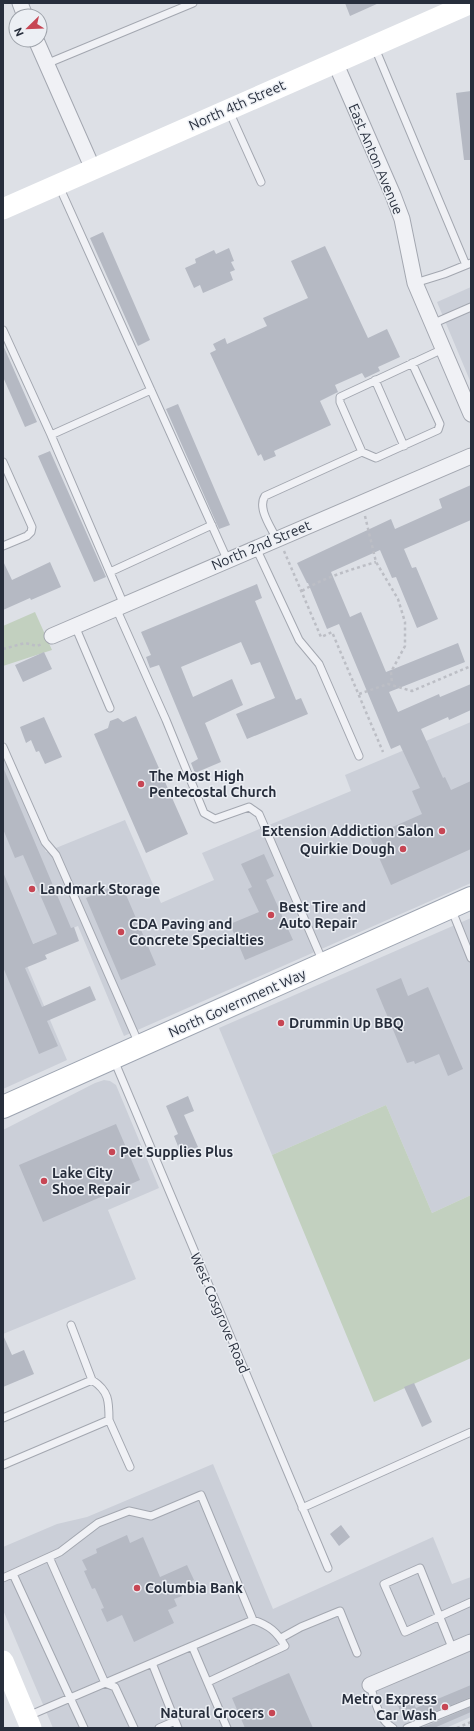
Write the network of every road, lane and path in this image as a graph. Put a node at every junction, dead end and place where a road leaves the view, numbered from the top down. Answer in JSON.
{"nodes":[{"id":1,"x":193,"y":3,"type":"edge"},
{"id":2,"x":471,"y":3,"type":"edge"},
{"id":3,"x":373,"y":45,"type":"junction"},
{"id":4,"x":39,"y":48,"type":"edge"},
{"id":5,"x":335,"y":62,"type":"junction"},
{"id":6,"x":46,"y":64,"type":"junction"},
{"id":7,"x":228,"y":109,"type":"junction"},
{"id":8,"x":93,"y":169,"type":"junction"},
{"id":9,"x":261,"y":182,"type":"dead end"},
{"id":10,"x":59,"y":184,"type":"junction"},
{"id":11,"x":3,"y":209,"type":"edge"},
{"id":12,"x":469,"y":264,"type":"edge"},
{"id":13,"x":415,"y":284,"type":"junction"},
{"id":14,"x":471,"y":307,"type":"edge"},
{"id":15,"x":432,"y":324,"type":"junction"},
{"id":16,"x":3,"y":330,"type":"edge"},
{"id":17,"x":443,"y":349,"type":"junction"},
{"id":18,"x":412,"y":363,"type":"junction"},
{"id":19,"x":375,"y":380,"type":"junction"},
{"id":20,"x":151,"y":390,"type":"junction"},
{"id":21,"x":471,"y":412,"type":"edge"},
{"id":22,"x":51,"y":435,"type":"junction"},
{"id":23,"x":404,"y":446,"type":"junction"},
{"id":24,"x":362,"y":452,"type":"junction"},
{"id":25,"x":471,"y":456,"type":"edge"},
{"id":26,"x":3,"y":462,"type":"edge"},
{"id":27,"x":365,"y":514,"type":"dead end"},
{"id":28,"x":212,"y":525,"type":"junction"},
{"id":29,"x":280,"y":545,"type":"junction"},
{"id":30,"x":3,"y":546,"type":"edge"},
{"id":31,"x":256,"y":547,"type":"junction"},
{"id":32,"x":227,"y":559,"type":"junction"},
{"id":33,"x":376,"y":562,"type":"junction"},
{"id":34,"x":110,"y":572,"type":"junction"},
{"id":35,"x":302,"y":592,"type":"junction"},
{"id":36,"x":120,"y":606,"type":"junction"},
{"id":37,"x":75,"y":626,"type":"junction"},
{"id":38,"x":52,"y":636,"type":"joint"},
{"id":39,"x":3,"y":649,"type":"edge"},
{"id":40,"x":471,"y":666,"type":"edge"},
{"id":41,"x":392,"y":684,"type":"junction"},
{"id":42,"x":359,"y":694,"type":"junction"},
{"id":43,"x":110,"y":708,"type":"dead end"},
{"id":44,"x":3,"y":747,"type":"edge"},
{"id":45,"x":383,"y":752,"type":"dead end"},
{"id":46,"x":359,"y":756,"type":"dead end"},
{"id":47,"x":471,"y":898,"type":"edge"},
{"id":48,"x":450,"y":908,"type":"junction"},
{"id":49,"x":471,"y":958,"type":"edge"},
{"id":50,"x":324,"y":964,"type":"junction"},
{"id":51,"x":140,"y":1046,"type":"junction"},
{"id":52,"x":113,"y":1058,"type":"junction"},
{"id":53,"x":3,"y":1106,"type":"edge"},
{"id":54,"x":71,"y":1326,"type":"dead end"},
{"id":55,"x":92,"y":1380,"type":"junction"},
{"id":56,"x":3,"y":1418,"type":"edge"},
{"id":57,"x":109,"y":1420,"type":"junction"},
{"id":58,"x":471,"y":1432,"type":"edge"},
{"id":59,"x":3,"y":1465,"type":"edge"},
{"id":60,"x":130,"y":1467,"type":"dead end"},
{"id":61,"x":302,"y":1508,"type":"junction"},
{"id":62,"x":49,"y":1557,"type":"junction"},
{"id":63,"x":328,"y":1568,"type":"dead end"},
{"id":64,"x":12,"y":1574,"type":"junction"},
{"id":65,"x":3,"y":1578,"type":"edge"},
{"id":66,"x":471,"y":1602,"type":"edge"},
{"id":67,"x":440,"y":1615,"type":"junction"},
{"id":68,"x":253,"y":1620,"type":"junction"},
{"id":69,"x":281,"y":1638,"type":"junction"},
{"id":70,"x":471,"y":1642,"type":"edge"},
{"id":71,"x":192,"y":1646,"type":"junction"},
{"id":72,"x":453,"y":1650,"type":"junction"},
{"id":73,"x":357,"y":1653,"type":"dead end"},
{"id":74,"x":3,"y":1661,"type":"edge"},
{"id":75,"x":152,"y":1663,"type":"junction"},
{"id":76,"x":208,"y":1682,"type":"junction"},
{"id":77,"x":105,"y":1683,"type":"junction"},
{"id":78,"x":370,"y":1685,"type":"joint"},
{"id":79,"x":71,"y":1698,"type":"junction"},
{"id":80,"x":471,"y":1702,"type":"edge"},
{"id":81,"x":29,"y":1722,"type":"edge"},
{"id":82,"x":471,"y":1722,"type":"edge"},
{"id":83,"x":177,"y":1725,"type":"edge"},
{"id":84,"x":84,"y":1728,"type":"edge"},
{"id":85,"x":134,"y":1728,"type":"edge"},
{"id":86,"x":159,"y":1728,"type":"edge"},
{"id":87,"x":227,"y":1728,"type":"edge"},
{"id":88,"x":393,"y":1728,"type":"edge"},
{"id":89,"x":407,"y":1728,"type":"edge"},
{"id":90,"x":457,"y":1728,"type":"edge"}],
"edges":[{"from":1,"to":6,"type":"lane"},
{"from":2,"to":3,"type":"main road","name":"North 4th Street"},
{"from":3,"to":5,"type":"main road","name":"North 4th Street"},
{"from":3,"to":12,"type":"lane"},
{"from":4,"to":6,"type":"street"},
{"from":5,"to":7,"type":"main road","name":"North 4th Street"},
{"from":5,"to":13,"type":"street","name":"East Anton Avenue"},
{"from":6,"to":8,"type":"street"},
{"from":7,"to":8,"type":"main road","name":"North 4th Street"},
{"from":7,"to":9,"type":"lane"},
{"from":8,"to":10,"type":"main road","name":"North 4th Street"},
{"from":10,"to":11,"type":"main road","name":"North 4th Street"},
{"from":10,"to":20,"type":"lane"},
{"from":12,"to":13,"type":"lane"},
{"from":13,"to":15,"type":"street","name":"East Anton Avenue"},
{"from":14,"to":15,"type":"lane"},
{"from":15,"to":17,"type":"street","name":"East Anton Avenue"},
{"from":16,"to":22,"type":"lane"},
{"from":17,"to":18,"type":"lane"},
{"from":17,"to":21,"type":"street","name":"East Anton Avenue"},
{"from":18,"to":19,"type":"lane"},
{"from":18,"to":23,"type":"lane"},
{"from":19,"to":23,"type":"lane"},
{"from":19,"to":24,"type":"lane"},
{"from":20,"to":22,"type":"lane"},
{"from":20,"to":28,"type":"lane"},
{"from":22,"to":34,"type":"lane"},
{"from":23,"to":24,"type":"lane"},
{"from":24,"to":29,"type":"lane"},
{"from":25,"to":29,"type":"street","name":"North 2nd Street"},
{"from":26,"to":30,"type":"lane"},
{"from":27,"to":33,"type":"path"},
{"from":28,"to":32,"type":"lane"},
{"from":28,"to":34,"type":"lane"},
{"from":29,"to":31,"type":"street","name":"North 2nd Street"},
{"from":29,"to":35,"type":"path"},
{"from":31,"to":32,"type":"street","name":"North 2nd Street"},
{"from":31,"to":46,"type":"lane"},
{"from":32,"to":36,"type":"street","name":"North 2nd Street"},
{"from":33,"to":35,"type":"path"},
{"from":33,"to":41,"type":"path"},
{"from":34,"to":36,"type":"lane"},
{"from":35,"to":42,"type":"path"},
{"from":36,"to":37,"type":"street","name":"North 2nd Street"},
{"from":36,"to":50,"type":"lane"},
{"from":37,"to":38,"type":"street","name":"North 2nd Street"},
{"from":37,"to":43,"type":"lane"},
{"from":38,"to":39,"type":"path"},
{"from":40,"to":41,"type":"path"},
{"from":41,"to":42,"type":"path"},
{"from":42,"to":45,"type":"path"},
{"from":44,"to":51,"type":"lane"},
{"from":47,"to":48,"type":"main road","name":"North Government Way"},
{"from":48,"to":49,"type":"lane"},
{"from":48,"to":50,"type":"main road","name":"North Government Way"},
{"from":50,"to":51,"type":"main road","name":"North Government Way"},
{"from":51,"to":52,"type":"main road","name":"North Government Way"},
{"from":52,"to":53,"type":"main road","name":"North Government Way"},
{"from":52,"to":61,"type":"lane","name":"West Cosgrove Road"},
{"from":54,"to":55,"type":"lane"},
{"from":55,"to":56,"type":"lane"},
{"from":55,"to":57,"type":"lane"},
{"from":57,"to":59,"type":"lane"},
{"from":57,"to":60,"type":"lane"},
{"from":58,"to":61,"type":"lane"},
{"from":61,"to":63,"type":"lane","name":"West Cosgrove Road"},
{"from":62,"to":64,"type":"lane"},
{"from":62,"to":68,"type":"lane"},
{"from":62,"to":77,"type":"lane"},
{"from":64,"to":65,"type":"lane"},
{"from":64,"to":79,"type":"lane"},
{"from":66,"to":67,"type":"lane"},
{"from":67,"to":67,"type":"lane"},
{"from":67,"to":72,"type":"lane"},
{"from":68,"to":69,"type":"lane"},
{"from":68,"to":71,"type":"lane"},
{"from":69,"to":73,"type":"lane"},
{"from":69,"to":76,"type":"lane"},
{"from":70,"to":72,"type":"street"},
{"from":71,"to":75,"type":"lane"},
{"from":71,"to":76,"type":"lane"},
{"from":72,"to":78,"type":"street"},
{"from":74,"to":81,"type":"main road"},
{"from":75,"to":77,"type":"lane"},
{"from":75,"to":83,"type":"lane"},
{"from":76,"to":87,"type":"lane"},
{"from":77,"to":79,"type":"lane"},
{"from":77,"to":85,"type":"lane"},
{"from":78,"to":88,"type":"lane"},
{"from":79,"to":81,"type":"lane"},
{"from":79,"to":84,"type":"lane"},
{"from":80,"to":89,"type":"lane"},
{"from":82,"to":90,"type":"path"},
{"from":83,"to":86,"type":"lane"}]}
